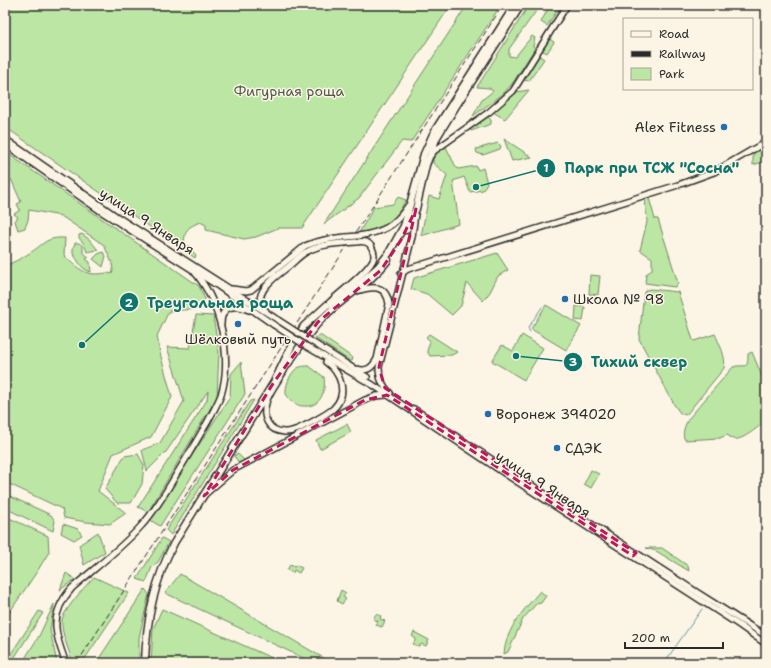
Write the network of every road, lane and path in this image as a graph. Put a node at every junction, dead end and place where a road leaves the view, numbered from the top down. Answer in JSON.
{"nodes":[{"id":1,"x":515,"y":5,"type":"edge"},
{"id":2,"x":521,"y":5,"type":"edge"},
{"id":3,"x":567,"y":5,"type":"edge"},
{"id":4,"x":440,"y":132,"type":"junction"},
{"id":5,"x":5,"y":139,"type":"edge"},
{"id":6,"x":450,"y":139,"type":"junction"},
{"id":7,"x":766,"y":142,"type":"edge"},
{"id":8,"x":5,"y":144,"type":"edge"},
{"id":9,"x":13,"y":147,"type":"junction"},
{"id":10,"x":428,"y":159,"type":"junction"},
{"id":11,"x":412,"y":200,"type":"junction"},
{"id":12,"x":416,"y":209,"type":"junction"},
{"id":13,"x":357,"y":239,"type":"junction"},
{"id":14,"x":404,"y":262,"type":"junction"},
{"id":15,"x":412,"y":268,"type":"junction"},
{"id":16,"x":193,"y":270,"type":"junction"},
{"id":17,"x":401,"y":274,"type":"junction"},
{"id":18,"x":229,"y":289,"type":"junction"},
{"id":19,"x":357,"y":291,"type":"junction"},
{"id":20,"x":327,"y":305,"type":"junction"},
{"id":21,"x":269,"y":314,"type":"junction"},
{"id":22,"x":260,"y":315,"type":"junction"},
{"id":23,"x":223,"y":339,"type":"junction"},
{"id":24,"x":308,"y":347,"type":"junction"},
{"id":25,"x":292,"y":360,"type":"junction"},
{"id":26,"x":351,"y":367,"type":"junction"},
{"id":27,"x":274,"y":382,"type":"junction"},
{"id":28,"x":388,"y":394,"type":"junction"},
{"id":29,"x":204,"y":496,"type":"junction"},
{"id":30,"x":635,"y":555,"type":"junction"},
{"id":31,"x":766,"y":636,"type":"edge"},
{"id":32,"x":766,"y":644,"type":"edge"},
{"id":33,"x":66,"y":662,"type":"edge"},
{"id":34,"x":145,"y":663,"type":"edge"}],
"edges":[{"from":1,"to":11,"type":"highway"},
{"from":2,"to":4,"type":"highway"},
{"from":3,"to":6,"type":"main road"},
{"from":4,"to":6,"type":"main road"},
{"from":4,"to":10,"type":"highway"},
{"from":5,"to":9,"type":"main road","name":"улица 9 Января"},
{"from":6,"to":10,"type":"main road"},
{"from":7,"to":15,"type":"main road"},
{"from":8,"to":9,"type":"main road","name":"улица 9 Января"},
{"from":9,"to":16,"type":"main road","name":"улица 9 Января"},
{"from":9,"to":18,"type":"main road","name":"улица 9 Января"},
{"from":10,"to":12,"type":"highway"},
{"from":11,"to":13,"type":"main road"},
{"from":11,"to":20,"type":"highway"},
{"from":12,"to":14,"type":"main road"},
{"from":12,"to":19,"type":"highway"},
{"from":13,"to":18,"type":"main road","bridge":true},
{"from":13,"to":20,"type":"main road"},
{"from":13,"to":21,"type":"main road","bridge":true},
{"from":14,"to":15,"type":"main road"},
{"from":14,"to":17,"type":"main road"},
{"from":15,"to":17,"type":"main road"},
{"from":16,"to":22,"type":"main road","name":"улица 9 Января"},
{"from":16,"to":23,"type":"main road"},
{"from":17,"to":28,"type":"main road"},
{"from":18,"to":21,"type":"main road","name":"улица 9 Января"},
{"from":19,"to":25,"type":"highway"},
{"from":19,"to":26,"type":"main road"},
{"from":20,"to":27,"type":"highway"},
{"from":21,"to":26,"type":"main road","name":"улица 9 Января","bridge":true},
{"from":22,"to":23,"type":"main road"},
{"from":22,"to":24,"type":"main road","name":"улица 9 Января","bridge":true},
{"from":23,"to":33,"type":"main road"},
{"from":24,"to":25,"type":"main road"},
{"from":24,"to":28,"type":"main road","name":"улица 9 Января"},
{"from":25,"to":27,"type":"highway"},
{"from":26,"to":28,"type":"main road","name":"улица 9 Января"},
{"from":27,"to":29,"type":"highway"},
{"from":28,"to":29,"type":"main road"},
{"from":28,"to":30,"type":"main road","name":"улица 9 Января"},
{"from":29,"to":34,"type":"highway"},
{"from":30,"to":31,"type":"main road","name":"улица 9 Января"},
{"from":30,"to":32,"type":"main road","name":"улица 9 Января"}]}
